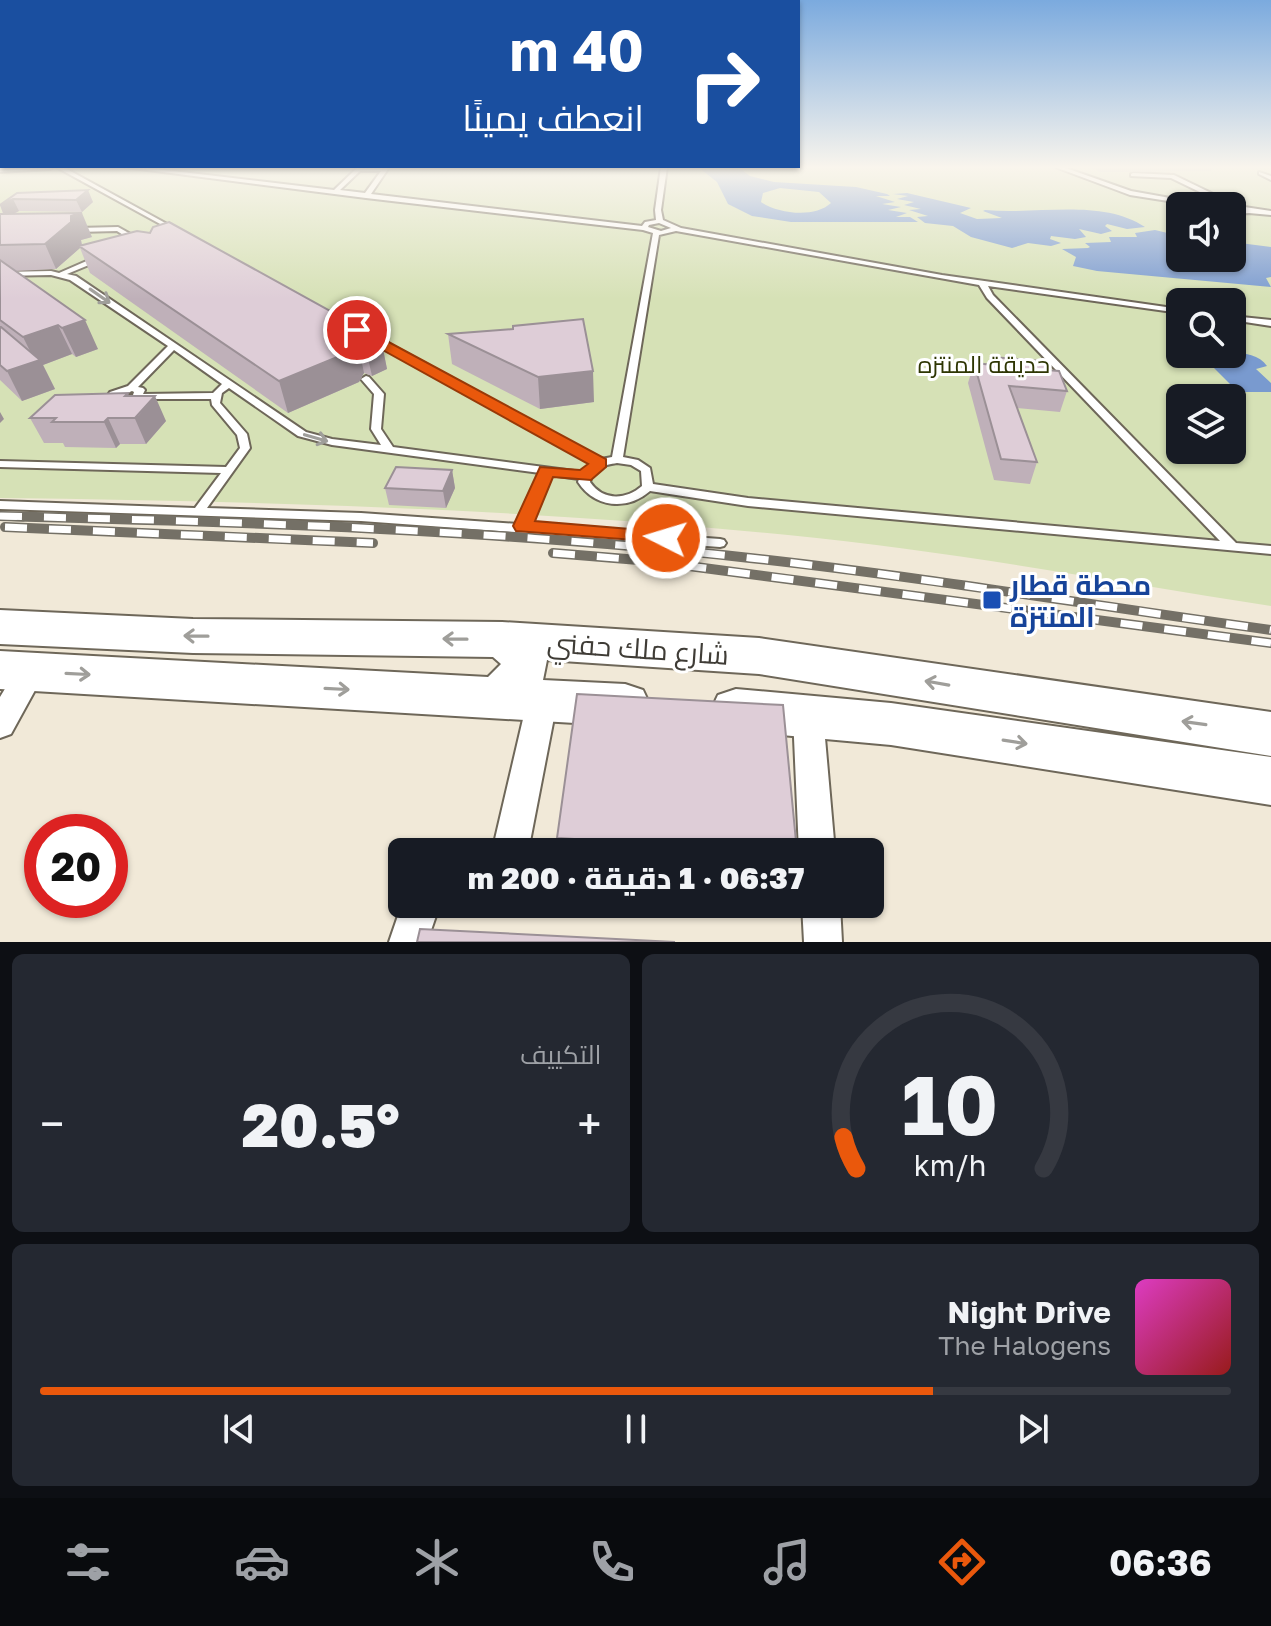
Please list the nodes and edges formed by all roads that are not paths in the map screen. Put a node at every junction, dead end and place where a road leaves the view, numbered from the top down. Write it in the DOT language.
graph roads {
  1 [pos="140,211"];
  2 [pos="496,211"];
  3 [pos="658,211"];
  4 [pos="1249,211"];
  5 [pos="1271,213"];
  6 [pos="79,219"];
  7 [pos="660,221"];
  8 [pos="644,228"];
  9 [pos="677,229"];
  10 [pos="656,233"];
  11 [pos="183,234"];
  12 [pos="141,246"];
  13 [pos="104,255"];
  14 [pos="0,274"];
  15 [pos="62,274"];
  16 [pos="982,283"];
  17 [pos="1166,309"];
  18 [pos="1246,320"];
  19 [pos="1271,323"];
  20 [pos="364,333"];
  21 [pos="172,347"];
  22 [pos="366,379"];
  23 [pos="227,385"];
  24 [pos="216,396"];
  25 [pos="389,449"];
  26 [pos="617,460"];
  27 [pos="600,463"];
  28 [pos="0,464"];
  29 [pos="230,470"];
  30 [pos="546,471"];
  31 [pos="584,476"];
  32 [pos="648,487"];
  33 [pos="0,505"];
  34 [pos="200,509"];
  35 [pos="523,526"];
  36 [pos="720,543"];
  37 [pos="1233,547"];
  38 [pos="1271,550"];
  39 [pos="0,627"];
  40 [pos="502,640"];
  41 [pos="666,648"];
  42 [pos="15,671"];
  43 [pos="492,699"];
  44 [pos="542,702"];
  45 [pos="674,707"];
  46 [pos="808,715"];
  47 [pos="0,725"];
  48 [pos="1271,734"];
  49 [pos="1271,781"];
  50 [pos="513,838"];
  51 [pos="816,838"];
  52 [pos="416,918"];
  53 [pos="822,918"];
  54 [pos="408,942"];
  55 [pos="823,942"];
  1 -- 11 [label="lane"];
  2 -- 8 [label="lane"];
  3 -- 7 [label="lane"];
  4 -- 5 [label="lane"];
  6 -- 12 [label="lane"];
  7 -- 8 [label="lane"];
  7 -- 9 [label="lane"];
  8 -- 10 [label="lane"];
  9 -- 10 [label="lane"];
  9 -- 16 [label="lane"];
  10 -- 26 [label="lane"];
  13 -- 15 [label="lane"];
  14 -- 15 [label="lane"];
  15 -- 21 [label="lane, one-way"];
  16 -- 17 [label="lane"];
  16 -- 37 [label="lane"];
  18 -- 19 [label="lane"];
  20 -- 27 [label="lane"];
  21 -- 23 [label="lane"];
  21 -- 24 [label="lane"];
  22 -- 25 [label="lane"];
  23 -- 24 [label="lane"];
  23 -- 25 [label="lane, one-way"];
  24 -- 29 [label="lane"];
  25 -- 30 [label="lane"];
  26 -- 27 [label="lane"];
  26 -- 32 [label="lane"];
  27 -- 31 [label="lane"];
  28 -- 29 [label="lane"];
  29 -- 34 [label="lane"];
  30 -- 31 [label="lane"];
  30 -- 35 [label="lane"];
  31 -- 32 [label="lane"];
  32 -- 37 [label="lane"];
  33 -- 34 [label="lane"];
  34 -- 35 [label="lane"];
  35 -- 36 [label="lane"];
  37 -- 38 [label="lane"];
  40 -- 39 [label="highway, شارع ملك حفني, one-way"];
  40 -- 41 [label="highway, شارع ملك حفني"];
  40 -- 43 [label="highway"];
  41 -- 45 [label="highway"];
  48 -- 41 [label="highway, شارع ملك حفني, one-way"];
  42 -- 43 [label="highway, one-way"];
  42 -- 47 [label="street"];
  43 -- 44 [label="highway"];
  44 -- 45 [label="highway"];
  44 -- 50 [label="street"];
  45 -- 46 [label="highway"];
  46 -- 49 [label="highway, one-way"];
  46 -- 51 [label="street"];
  52 -- 54 [label="street"];
  53 -- 55 [label="street"];
}
